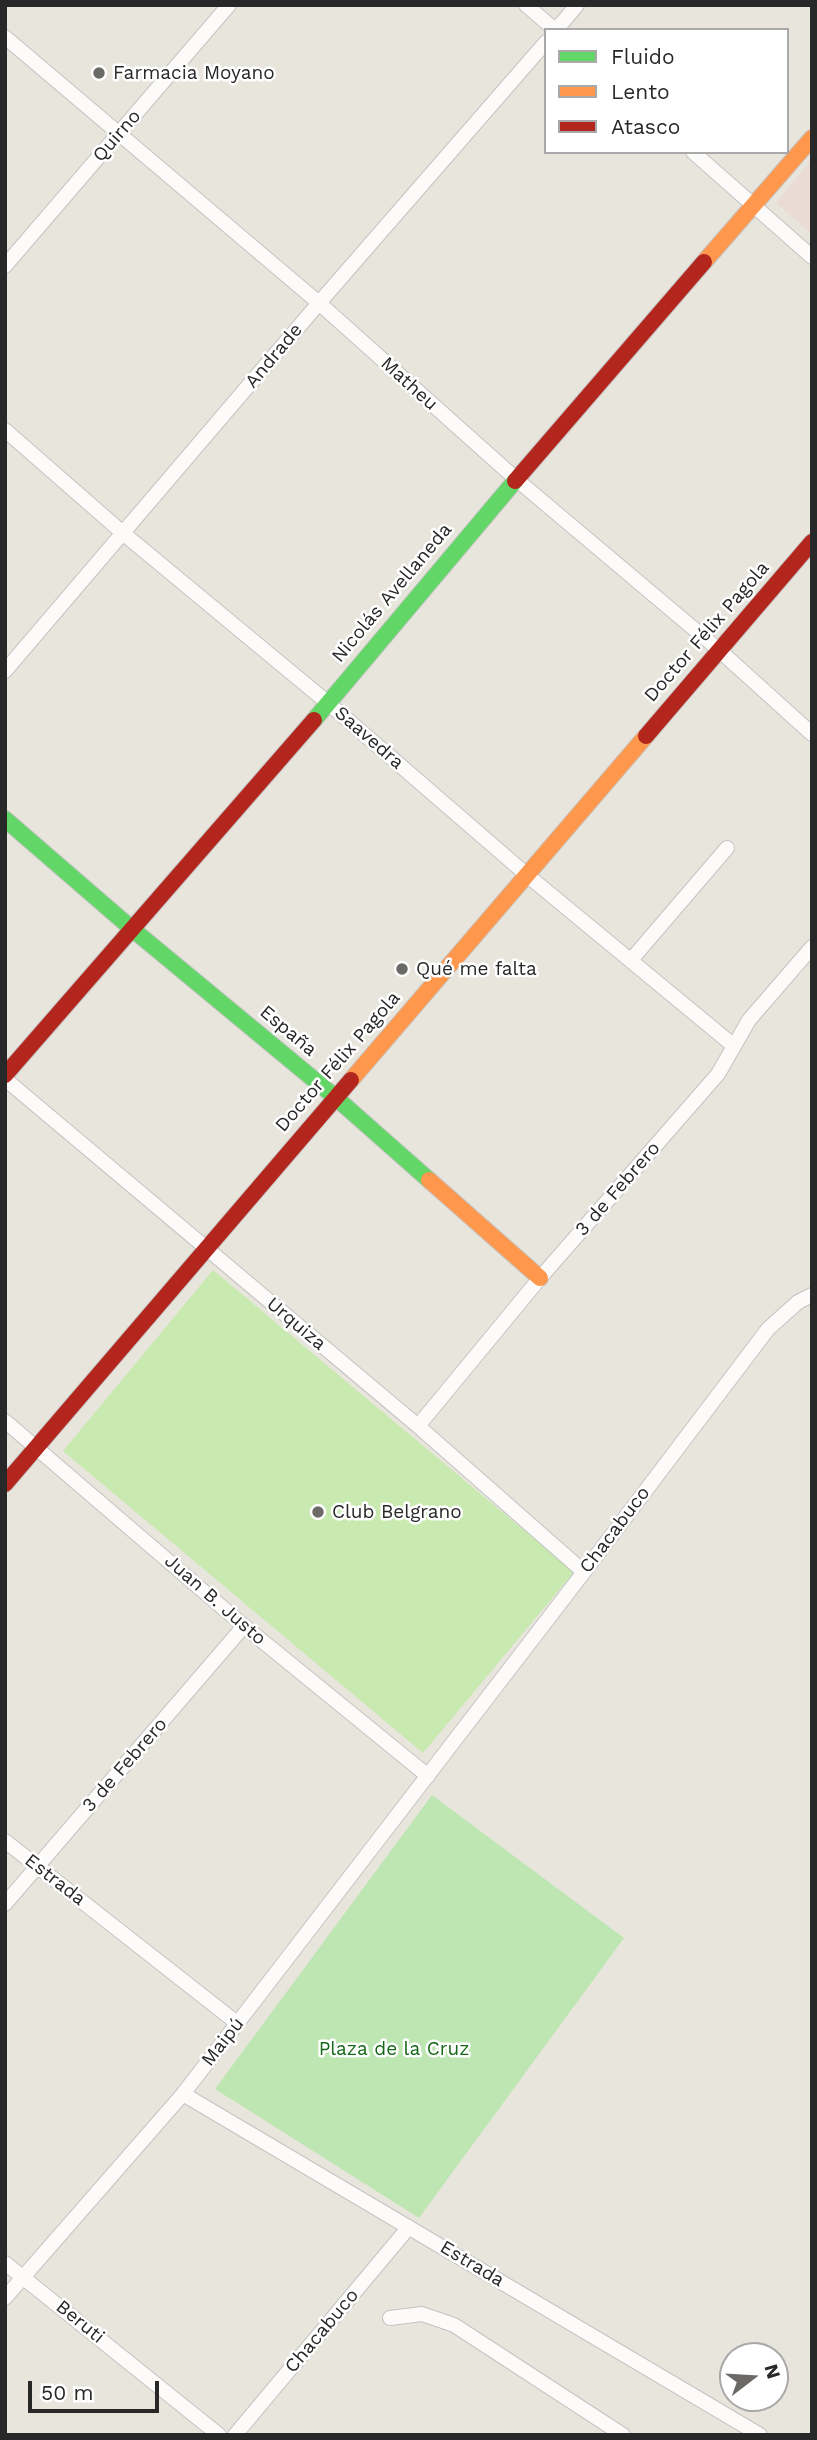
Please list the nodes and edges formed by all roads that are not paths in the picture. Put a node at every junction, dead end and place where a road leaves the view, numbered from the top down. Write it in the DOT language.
graph roads {
  1 [pos="229,5"];
  2 [pos="526,5"];
  3 [pos="578,5"];
  4 [pos="554,28"];
  5 [pos="558,28"];
  6 [pos="5,37"];
  7 [pos="544,44"];
  8 [pos="119,133"];
  9 [pos="812,138"];
  10 [pos="695,154"];
  11 [pos="753,205"];
  12 [pos="812,257"];
  13 [pos="5,266"];
  14 [pos="319,303"];
  15 [pos="5,430"];
  16 [pos="516,479"];
  17 [pos="124,534"];
  18 [pos="812,542"];
  19 [pos="719,650"];
  20 [pos="5,671"];
  21 [pos="328,703"];
  22 [pos="812,734"];
  23 [pos="5,820"];
  24 [pos="727,848"];
  25 [pos="527,875"];
  26 [pos="131,928"];
  27 [pos="812,947"];
  28 [pos="631,960"];
  29 [pos="734,1045"];
  30 [pos="5,1077"];
  31 [pos="335,1097"];
  32 [pos="207,1248"];
  33 [pos="540,1278"];
  34 [pos="812,1296"];
  35 [pos="5,1420"];
  36 [pos="418,1426"];
  37 [pos="37,1447"];
  38 [pos="5,1483"];
  39 [pos="584,1572"];
  40 [pos="244,1626"];
  41 [pos="428,1776"];
  42 [pos="5,1841"];
  43 [pos="38,1866"];
  44 [pos="5,1904"];
  45 [pos="237,2023"];
  46 [pos="183,2094"];
  47 [pos="409,2227"];
  48 [pos="5,2263"];
  49 [pos="24,2277"];
  50 [pos="5,2298"];
  51 [pos="390,2318"];
  52 [pos="219,2435"];
  53 [pos="235,2435"];
  54 [pos="623,2435"];
  55 [pos="760,2435"];
  1 -- 8 [label="street, Quirno"];
  2 -- 4 [label="street"];
  3 -- 5 [label="street"];
  6 -- 8 [label="street, Matheu"];
  7 -- 14 [label="street, Andrade"];
  8 -- 13 [label="street, Quirno"];
  8 -- 14 [label="street, Matheu"];
  9 -- 11 [label="street, Nicolás Avellaneda"];
  10 -- 11 [label="street"];
  11 -- 12 [label="street"];
  11 -- 16 [label="street, Nicolás Avellaneda"];
  14 -- 16 [label="street, Matheu"];
  14 -- 17 [label="street, Andrade"];
  15 -- 17 [label="street, Saavedra"];
  16 -- 19 [label="street, Matheu"];
  16 -- 21 [label="street, Nicolás Avellaneda"];
  17 -- 20 [label="street, Andrade"];
  17 -- 21 [label="street, Saavedra"];
  18 -- 19 [label="street, Doctor Félix Pagola"];
  19 -- 22 [label="street, Matheu"];
  19 -- 25 [label="street, Doctor Félix Pagola"];
  21 -- 25 [label="street, Saavedra"];
  21 -- 26 [label="street, Nicolás Avellaneda"];
  23 -- 26 [label="street, España"];
  24 -- 28 [label="street"];
  25 -- 28 [label="street, Saavedra"];
  25 -- 31 [label="street, Doctor Félix Pagola"];
  26 -- 30 [label="street, Nicolás Avellaneda"];
  26 -- 31 [label="street, España"];
  27 -- 29 [label="street, 3 de Febrero"];
  28 -- 29 [label="street, Saavedra"];
  29 -- 33 [label="street, 3 de Febrero"];
  30 -- 32 [label="street, Urquiza"];
  31 -- 32 [label="street, Doctor Félix Pagola"];
  31 -- 33 [label="street, España"];
  32 -- 36 [label="street, Urquiza"];
  32 -- 37 [label="street, Doctor Félix Pagola"];
  33 -- 36 [label="street, 3 de Febrero"];
  34 -- 39 [label="street, Chacabuco"];
  35 -- 37 [label="street, Juan B. Justo"];
  36 -- 39 [label="street, Urquiza"];
  37 -- 38 [label="street, Doctor Félix Pagola"];
  37 -- 40 [label="street, Juan B. Justo"];
  39 -- 41 [label="street, Chacabuco"];
  40 -- 41 [label="street, Juan B. Justo"];
  40 -- 43 [label="street, 3 de Febrero"];
  41 -- 45 [label="street, Maipú"];
  42 -- 43 [label="street, Estrada"];
  43 -- 44 [label="street, 3 de Febrero"];
  43 -- 45 [label="street, Estrada"];
  45 -- 46 [label="street, Maipú"];
  46 -- 47 [label="street, Estrada"];
  46 -- 49 [label="street, Maipú"];
  47 -- 53 [label="street, Chacabuco"];
  47 -- 55 [label="street, Estrada"];
  48 -- 49 [label="street, Beruti"];
  49 -- 50 [label="street, Maipú"];
  49 -- 52 [label="street, Beruti"];
  51 -- 54 [label="street"];
}
